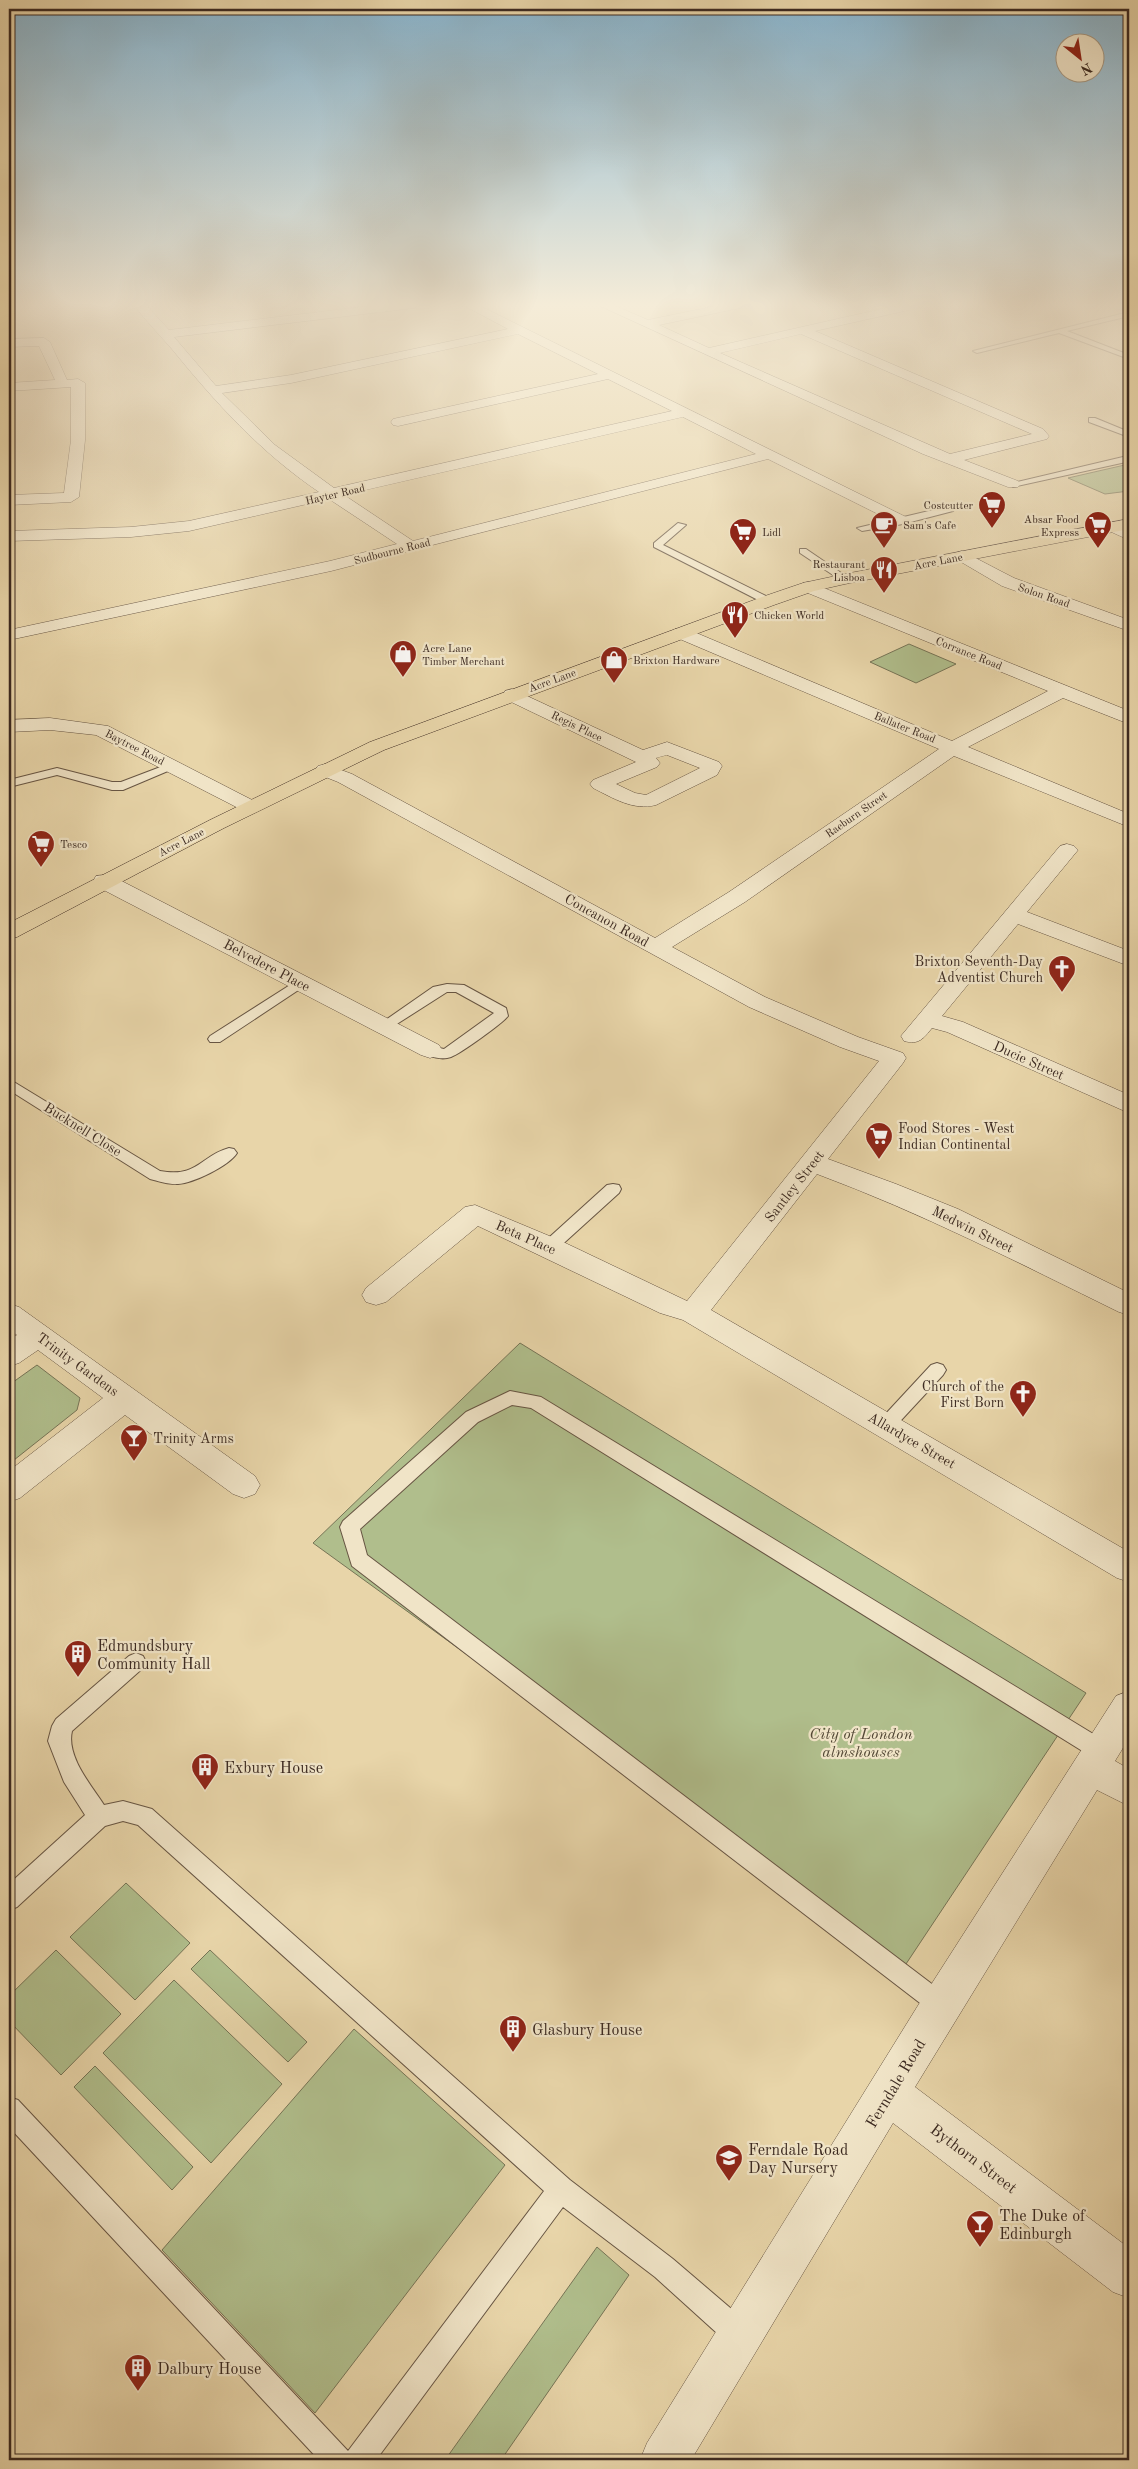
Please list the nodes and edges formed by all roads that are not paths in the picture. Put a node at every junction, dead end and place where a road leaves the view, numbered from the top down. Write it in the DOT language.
graph roads {
  1 [pos="78,419"];
  2 [pos="241,419"];
  3 [pos="411,419"];
  4 [pos="656,419"];
  5 [pos="702,419"];
  6 [pos="859,419"];
  7 [pos="1008,419"];
  8 [pos="1092,420"];
  9 [pos="398,422"];
  10 [pos="1129,435"];
  11 [pos="772,454"];
  12 [pos="949,459"];
  13 [pos="1123,460"];
  14 [pos="1012,484"];
  15 [pos="332,494"];
  16 [pos="9,500"];
  17 [pos="950,509"];
  18 [pos="902,520"];
  19 [pos="681,525"];
  20 [pos="1121,525"];
  21 [pos="862,528"];
  22 [pos="1129,535"];
  23 [pos="9,536"];
  24 [pos="410,546"];
  25 [pos="803,551"];
  26 [pos="962,556"];
  27 [pos="845,579"];
  28 [pos="809,587"];
  29 [pos="768,601"];
  30 [pos="1129,626"];
  31 [pos="681,633"];
  32 [pos="9,635"];
  33 [pos="1062,691"];
  34 [pos="512,694"];
  35 [pos="1129,718"];
  36 [pos="9,726"];
  37 [pos="954,747"];
  38 [pos="642,757"];
  39 [pos="171,766"];
  40 [pos="326,770"];
  41 [pos="9,784"];
  42 [pos="252,807"];
  43 [pos="1129,821"];
  44 [pos="1067,850"];
  45 [pos="104,881"];
  46 [pos="1015,915"];
  47 [pos="9,932"];
  48 [pos="656,947"];
  49 [pos="1129,959"];
  50 [pos="301,982"];
  51 [pos="384,1026"];
  52 [pos="215,1039"];
  53 [pos="430,1050"];
  54 [pos="894,1058"];
  55 [pos="9,1084"];
  56 [pos="1129,1105"];
  57 [pos="229,1153"];
  58 [pos="813,1162"];
  59 [pos="613,1189"];
  60 [pos="549,1247"];
  61 [pos="376,1295"];
  62 [pos="1129,1305"];
  63 [pos="693,1313"];
  64 [pos="9,1314"];
  65 [pos="38,1335"];
  66 [pos="9,1355"];
  67 [pos="937,1370"];
  68 [pos="125,1398"];
  69 [pos="886,1425"];
  70 [pos="244,1485"];
  71 [pos="9,1489"];
  72 [pos="1129,1568"];
  73 [pos="136,1662"];
  74 [pos="1129,1707"];
  75 [pos="1095,1758"];
  76 [pos="1129,1789"];
  77 [pos="99,1817"];
  78 [pos="9,1899"];
  79 [pos="941,2006"];
  80 [pos="890,2094"];
  81 [pos="9,2109"];
  82 [pos="561,2189"];
  83 [pos="1129,2276"];
  84 [pos="741,2336"];
  85 [pos="338,2460"];
  86 [pos="359,2460"];
  87 [pos="664,2460"];
  1 -- 16 [label="street"];
  2 -- 15 [label="street"];
  3 -- 9 [label="street"];
  4 -- 15 [label="street, Hayter Road"];
  5 -- 11 [label="street"];
  6 -- 12 [label="street"];
  7 -- 12 [label="street"];
  8 -- 10 [label="lane"];
  11 -- 18 [label="street"];
  11 -- 24 [label="street, Sudbourne Road"];
  12 -- 14 [label="street"];
  13 -- 14 [label="lane"];
  15 -- 23 [label="street, Hayter Road"];
  15 -- 24 [label="street"];
  17 -- 18 [label="lane"];
  18 -- 21 [label="lane"];
  19 -- 29 [label="lane"];
  20 -- 22 [label="street"];
  20 -- 26 [label="main road, Acre Lane"];
  24 -- 32 [label="street, Sudbourne Road"];
  25 -- 27 [label="lane"];
  26 -- 27 [label="main road, Acre Lane"];
  26 -- 30 [label="street, Solon Road"];
  27 -- 28 [label="main road, Acre Lane"];
  28 -- 29 [label="main road, Acre Lane"];
  28 -- 33 [label="street, Corrance Road"];
  29 -- 31 [label="main road, Acre Lane"];
  31 -- 34 [label="main road, Acre Lane"];
  31 -- 37 [label="street, Ballater Road"];
  33 -- 35 [label="street, Corrance Road"];
  33 -- 37 [label="street, Raeburn Street"];
  34 -- 38 [label="street, Regis Place"];
  34 -- 40 [label="main road, Acre Lane"];
  36 -- 39 [label="street, Baytree Road"];
  37 -- 43 [label="street, Ballater Road"];
  37 -- 48 [label="street, Raeburn Street"];
  38 -- 38 [label="street"];
  39 -- 41 [label="lane"];
  39 -- 42 [label="street, Baytree Road"];
  40 -- 42 [label="main road, Acre Lane"];
  40 -- 48 [label="street, Concanon Road"];
  42 -- 45 [label="main road, Acre Lane"];
  44 -- 46 [label="street"];
  45 -- 47 [label="main road, Acre Lane"];
  45 -- 50 [label="street, Belvedere Place"];
  46 -- 49 [label="street"];
  46 -- 56 [label="street, Ducie Street"];
  48 -- 54 [label="street, Concanon Road"];
  50 -- 51 [label="street, Belvedere Place"];
  50 -- 52 [label="lane"];
  51 -- 53 [label="street, Belvedere Place"];
  51 -- 53 [label="lane"];
  54 -- 58 [label="street, Santley Street"];
  55 -- 57 [label="lane, Bucknell Close"];
  58 -- 62 [label="street, Medwin Street"];
  58 -- 63 [label="street, Santley Street"];
  59 -- 60 [label="lane"];
  60 -- 61 [label="street, Beta Place"];
  60 -- 63 [label="street, Beta Place"];
  63 -- 69 [label="street, Allardyce Street"];
  64 -- 65 [label="street, Trinity Gardens"];
  65 -- 66 [label="street"];
  65 -- 68 [label="street, Trinity Gardens"];
  67 -- 69 [label="lane"];
  68 -- 70 [label="street"];
  68 -- 71 [label="street, Trinity Gardens"];
  69 -- 72 [label="street, Allardyce Street"];
  73 -- 77 [label="lane"];
  74 -- 75 [label="street, Ferndale Road"];
  75 -- 76 [label="street"];
  75 -- 79 [label="street, Ferndale Road"];
  75 -- 79 [label="lane"];
  77 -- 78 [label="lane"];
  77 -- 82 [label="lane"];
  79 -- 80 [label="street, Ferndale Road"];
  80 -- 83 [label="street, Bythorn Street"];
  80 -- 84 [label="street, Ferndale Road"];
  81 -- 85 [label="lane"];
  82 -- 84 [label="lane"];
  82 -- 86 [label="lane"];
  84 -- 87 [label="street, Ferndale Road"];
}
